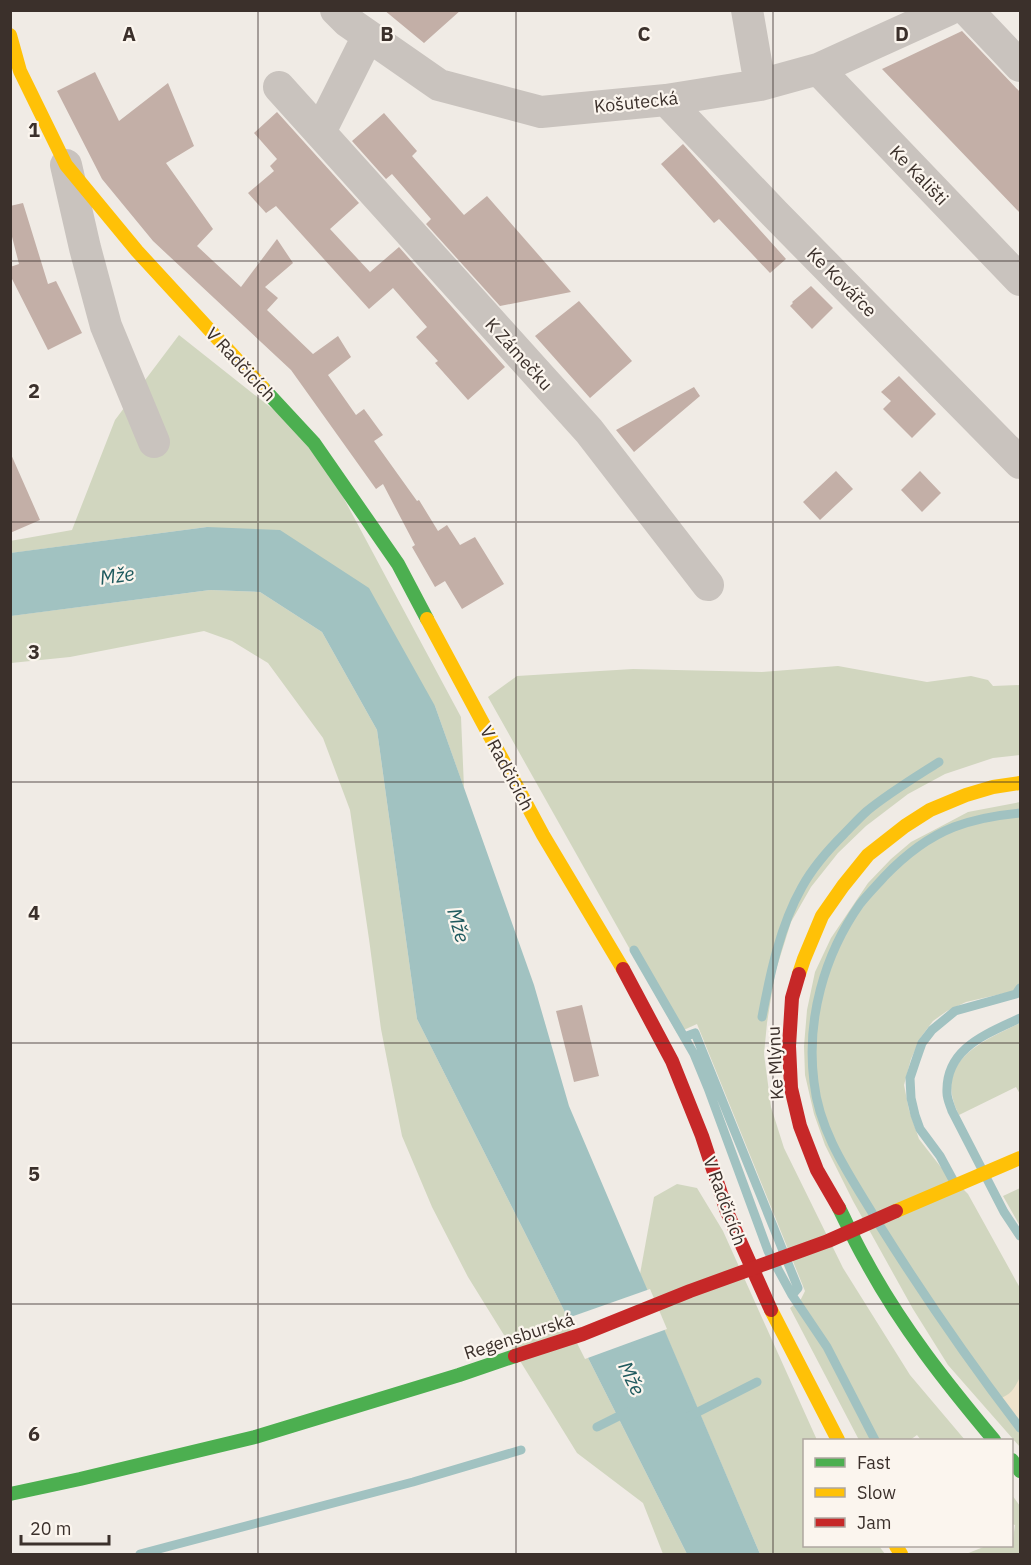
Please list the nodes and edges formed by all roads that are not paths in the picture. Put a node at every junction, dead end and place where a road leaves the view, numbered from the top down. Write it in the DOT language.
graph roads {
  1 [pos="747,10"];
  2 [pos="948,10"];
  3 [pos="967,10"];
  4 [pos="350,20"];
  5 [pos="10,35"];
  6 [pos="1020,66"];
  7 [pos="818,69"];
  8 [pos="760,85"];
  9 [pos="279,87"];
  10 [pos="666,100"];
  11 [pos="320,132"];
  12 [pos="66,165"];
  13 [pos="1020,280"];
  14 [pos="154,442"];
  15 [pos="1020,463"];
  16 [pos="708,585"];
  17 [pos="1020,783"];
  18 [pos="1020,1158"];
  19 [pos="837,1439"];
  20 [pos="993,1439"];
  21 [pos="10,1494"];
  1 -- 8 [label="street"];
  2 -- 7 [label="street, Košutecká"];
  3 -- 6 [label="street"];
  4 -- 10 [label="street, Košutecká"];
  4 -- 11 [label="street"];
  5 -- 12 [label="street, V Radčicích"];
  7 -- 8 [label="street, Košutecká"];
  7 -- 13 [label="street, Ke Kališti"];
  8 -- 10 [label="street, Košutecká"];
  9 -- 11 [label="street, K Zámečku"];
  10 -- 15 [label="street, Ke Kovářce"];
  11 -- 16 [label="street, K Zámečku"];
  12 -- 14 [label="street, V Radčicích"];
  12 -- 19 [label="street, V Radčicích"];
  17 -- 20 [label="street, Ke Mlýnu"];
  18 -- 21 [label="street, Regensburská, bridge"];
}
